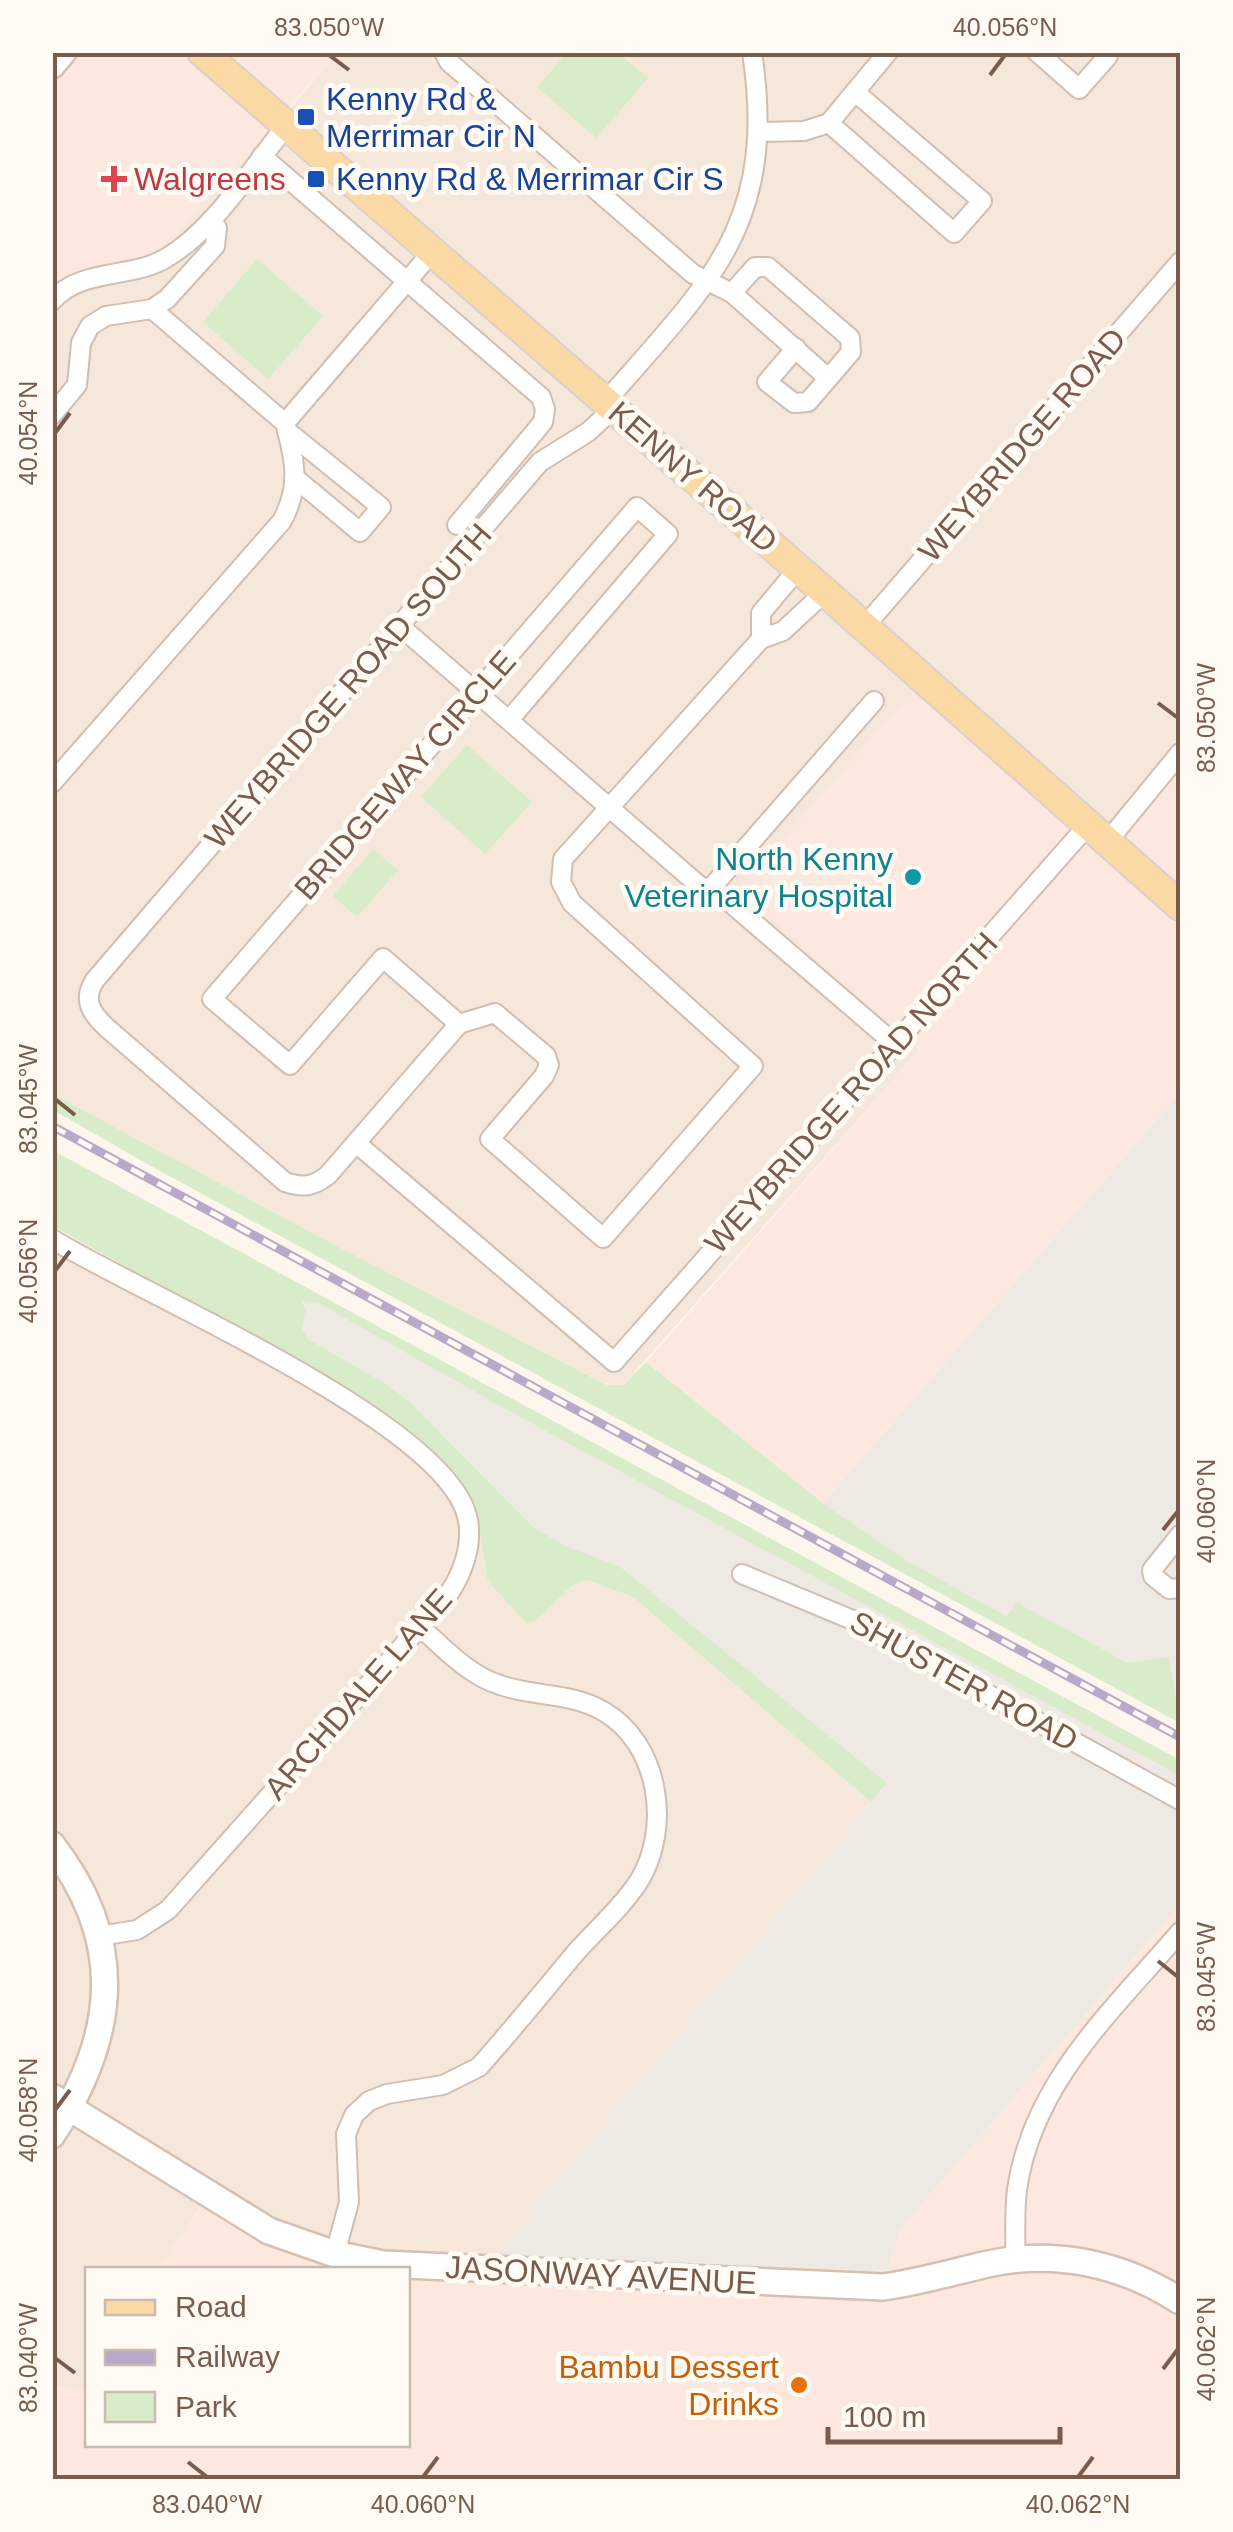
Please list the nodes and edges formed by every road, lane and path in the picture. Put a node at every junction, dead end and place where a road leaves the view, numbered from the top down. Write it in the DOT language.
graph roads {
  1 [pos="63,52"];
  2 [pos="202,52"];
  3 [pos="444,52"];
  4 [pos="752,52"];
  5 [pos="888,52"];
  6 [pos="1038,52"];
  7 [pos="1103,52"];
  8 [pos="52,66"];
  9 [pos="855,92"];
  10 [pos="829,123"];
  11 [pos="286,126"];
  12 [pos="758,132"];
  13 [pos="262,156"];
  14 [pos="211,220"];
  15 [pos="433,252"];
  16 [pos="1180,262"];
  17 [pos="408,280"];
  18 [pos="709,280"];
  19 [pos="732,293"];
  20 [pos="52,301"];
  21 [pos="152,310"];
  22 [pos="796,348"];
  23 [pos="828,378"];
  24 [pos="610,404"];
  25 [pos="52,415"];
  26 [pos="286,428"];
  27 [pos="295,478"];
  28 [pos="457,526"];
  29 [pos="798,569"];
  30 [pos="824,592"];
  31 [pos="401,627"];
  32 [pos="864,627"];
  33 [pos="760,639"];
  34 [pos="477,692"];
  35 [pos="874,700"];
  36 [pos="508,720"];
  37 [pos="1180,753"];
  38 [pos="52,783"];
  39 [pos="609,806"];
  40 [pos="1098,833"];
  41 [pos="712,888"];
  42 [pos="1180,906"];
  43 [pos="459,1024"];
  44 [pos="896,1045"];
  45 [pos="356,1144"];
  46 [pos="52,1239"];
  47 [pos="1180,1535"];
  48 [pos="742,1574"];
  49 [pos="1180,1588"];
  50 [pos="420,1626"];
  51 [pos="1180,1800"];
  52 [pos="52,1845"];
  53 [pos="1180,1932"];
  54 [pos="100,1936"];
  55 [pos="62,2102"];
  56 [pos="52,2135"];
  57 [pos="335,2254"];
  58 [pos="1016,2260"];
  59 [pos="1180,2301"];
  1 -- 8 [label="street"];
  2 -- 11 [label="main road, KENNY ROAD"];
  3 -- 18 [label="street"];
  4 -- 12 [label="street, WEYBRIDGE ROAD SOUTH"];
  5 -- 9 [label="street"];
  6 -- 7 [label="street"];
  9 -- 10 [label="street"];
  9 -- 10 [label="street"];
  10 -- 12 [label="street"];
  11 -- 13 [label="street"];
  11 -- 15 [label="main road, KENNY ROAD"];
  12 -- 18 [label="street, WEYBRIDGE ROAD SOUTH"];
  13 -- 14 [label="street"];
  13 -- 17 [label="street"];
  14 -- 20 [label="street"];
  14 -- 21 [label="street"];
  15 -- 17 [label="street"];
  15 -- 24 [label="main road, KENNY ROAD"];
  16 -- 32 [label="street, WEYBRIDGE ROAD"];
  17 -- 26 [label="street"];
  17 -- 28 [label="street"];
  18 -- 19 [label="street"];
  18 -- 24 [label="street, WEYBRIDGE ROAD SOUTH"];
  19 -- 22 [label="street"];
  19 -- 23 [label="street"];
  21 -- 25 [label="street"];
  21 -- 26 [label="street"];
  22 -- 23 [label="street"];
  22 -- 23 [label="street"];
  24 -- 29 [label="main road, KENNY ROAD"];
  24 -- 31 [label="street, WEYBRIDGE ROAD SOUTH"];
  26 -- 27 [label="street"];
  26 -- 27 [label="street"];
  27 -- 38 [label="street"];
  29 -- 30 [label="main road, KENNY ROAD"];
  29 -- 33 [label="street"];
  30 -- 32 [label="main road, KENNY ROAD"];
  30 -- 33 [label="street"];
  31 -- 34 [label="street"];
  31 -- 45 [label="street, WEYBRIDGE ROAD SOUTH"];
  32 -- 40 [label="main road, KENNY ROAD"];
  33 -- 39 [label="street"];
  34 -- 36 [label="street"];
  34 -- 36 [label="street, BRIDGEWAY CIRCLE"];
  34 -- 43 [label="street, BRIDGEWAY CIRCLE"];
  35 -- 41 [label="street"];
  36 -- 39 [label="street"];
  37 -- 40 [label="street, WEYBRIDGE ROAD NORTH"];
  39 -- 41 [label="street"];
  39 -- 43 [label="street"];
  40 -- 42 [label="main road, KENNY ROAD"];
  40 -- 44 [label="street, WEYBRIDGE ROAD NORTH"];
  41 -- 44 [label="street"];
  43 -- 45 [label="street"];
  44 -- 45 [label="street, WEYBRIDGE ROAD NORTH"];
  46 -- 50 [label="street, ARCHDALE LANE"];
  47 -- 49 [label="street"];
  48 -- 51 [label="street, SHUSTER ROAD"];
  50 -- 54 [label="street, ARCHDALE LANE"];
  50 -- 57 [label="street"];
  52 -- 54 [label="street"];
  53 -- 58 [label="street"];
  54 -- 55 [label="street"];
  55 -- 56 [label="street"];
  55 -- 57 [label="street, JASONWAY AVENUE"];
  57 -- 58 [label="street, JASONWAY AVENUE"];
  58 -- 59 [label="street, JASONWAY AVENUE"];
}
